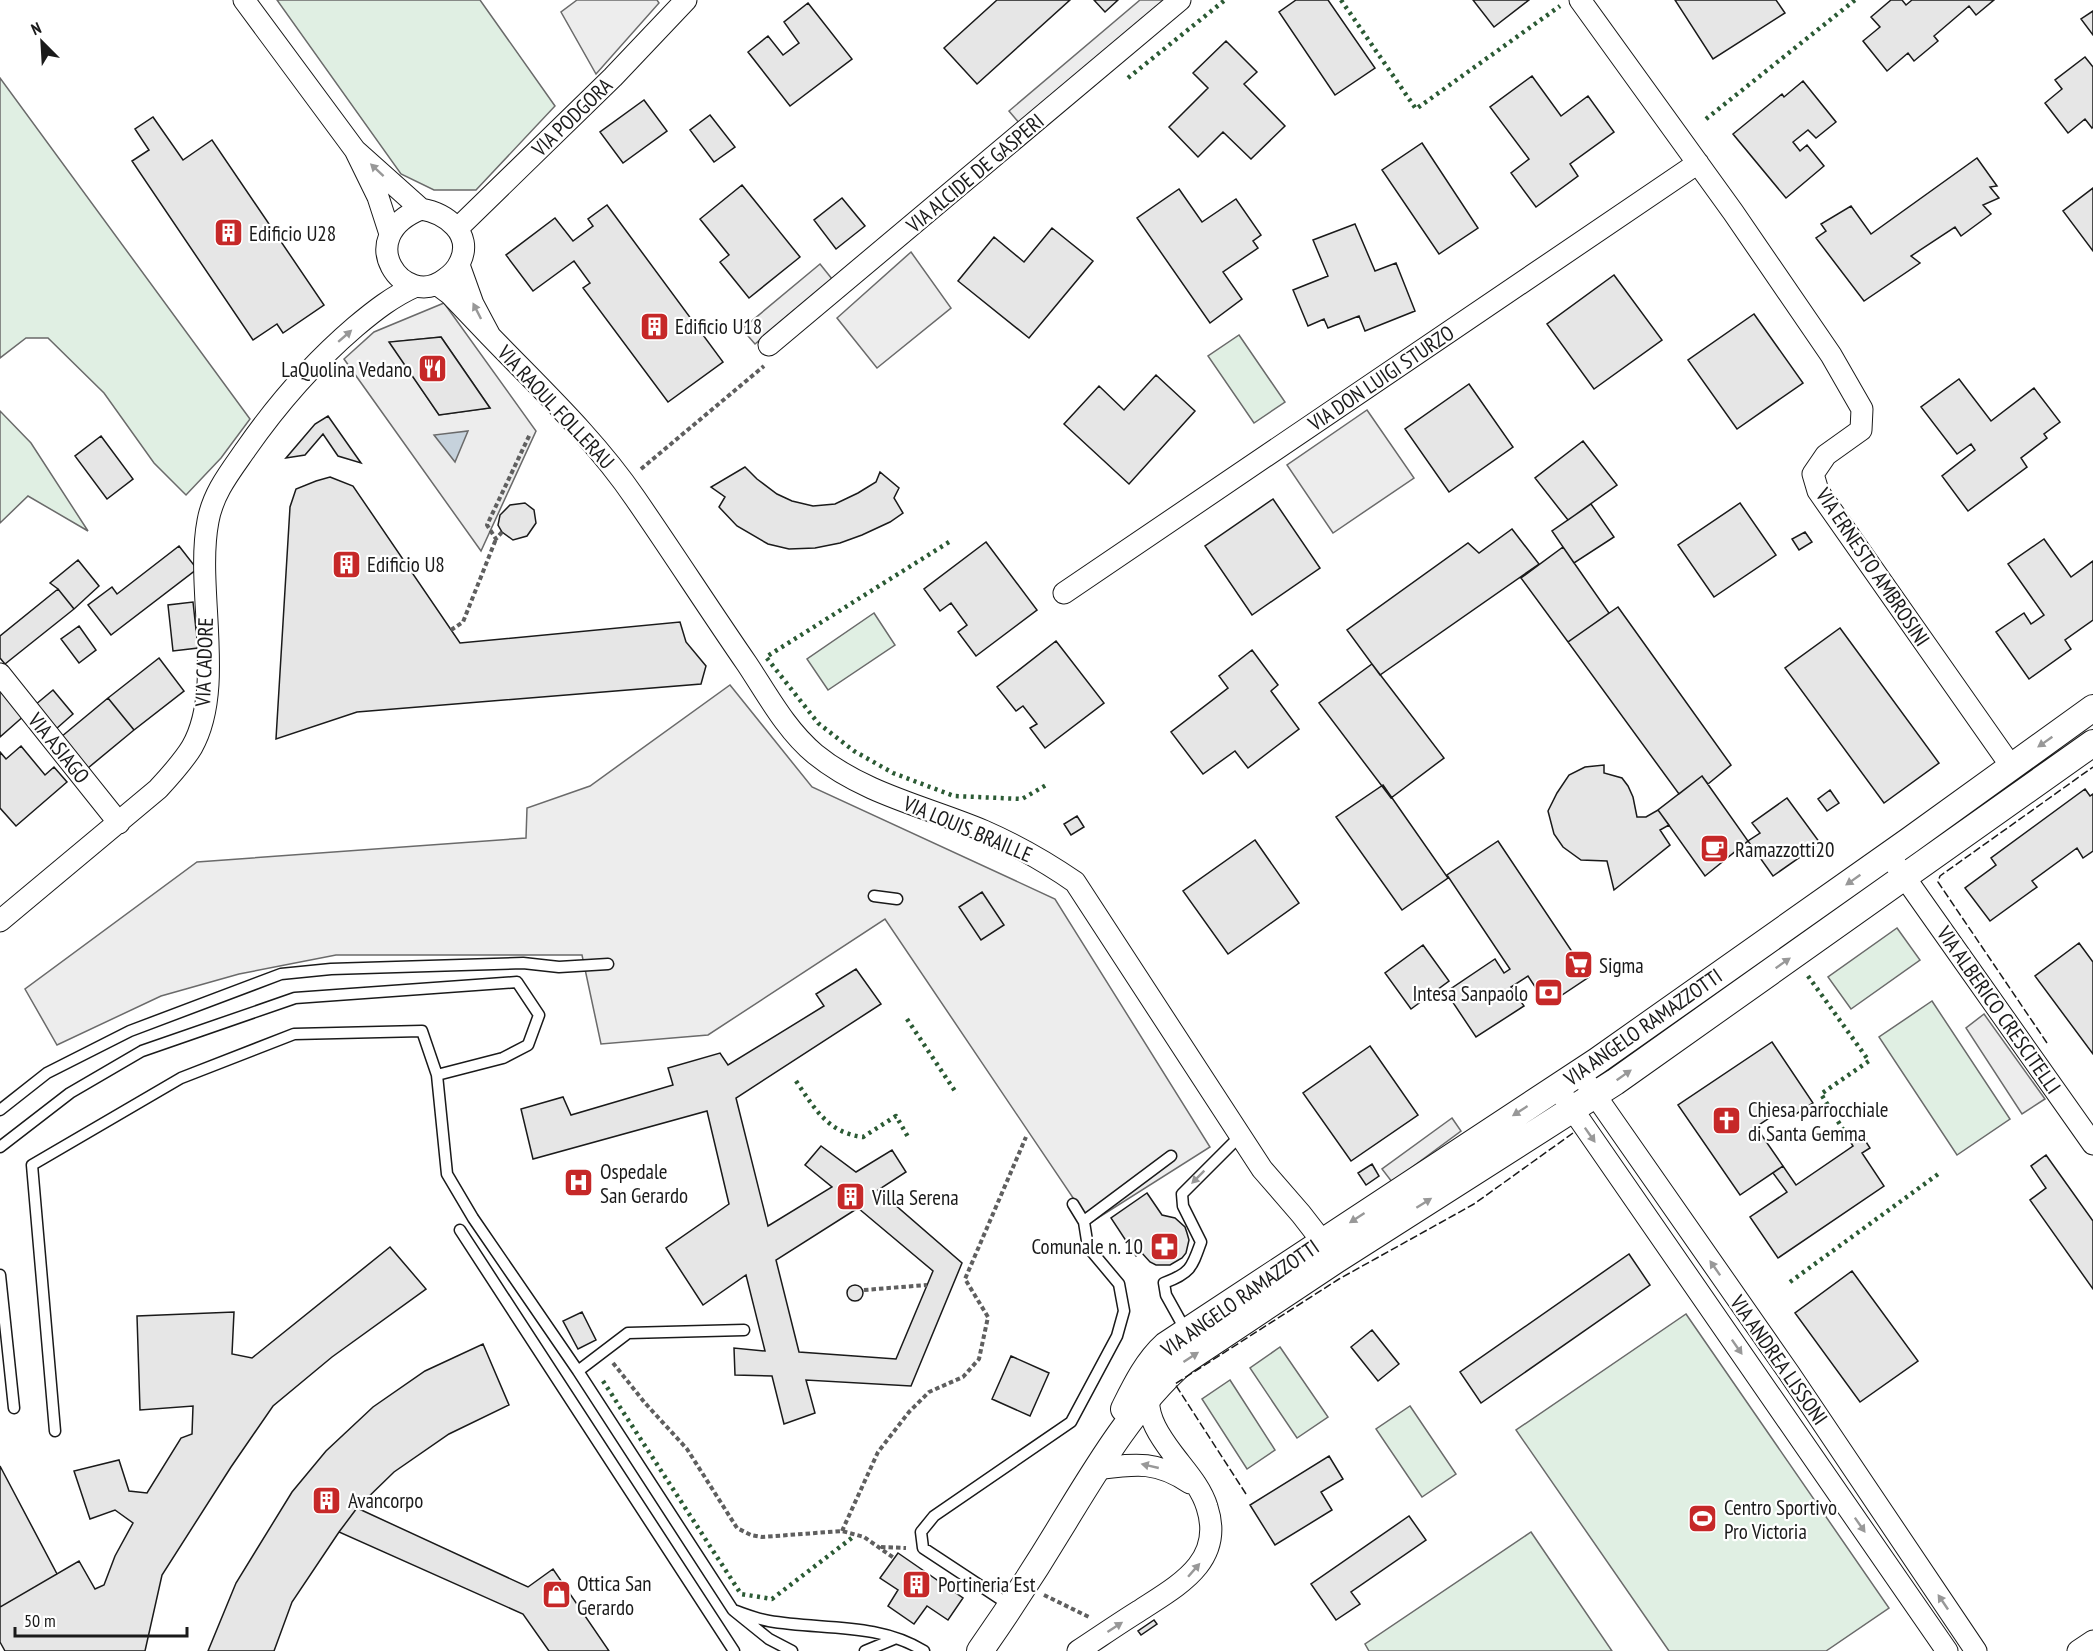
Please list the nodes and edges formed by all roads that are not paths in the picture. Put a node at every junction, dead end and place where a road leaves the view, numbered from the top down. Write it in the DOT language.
graph roads {
  1 [pos="244,0"];
  2 [pos="1180,0"];
  3 [pos="1580,0"];
  4 [pos="683,1"];
  5 [pos="355,150"];
  6 [pos="1698,164"];
  7 [pos="421,209"];
  8 [pos="458,228"];
  9 [pos="390,234"];
  10 [pos="459,265"];
  11 [pos="438,285"];
  12 [pos="416,286"];
  13 [pos="490,336"];
  14 [pos="769,345"];
  15 [pos="663,540"];
  16 [pos="1064,593"];
  17 [pos="0,674"];
  18 [pos="2093,708"];
  19 [pos="2093,743"];
  20 [pos="2011,766"];
  21 [pos="118,823"];
  22 [pos="1888,855"];
  23 [pos="1905,877"];
  24 [pos="874,896"];
  25 [pos="897,899"];
  26 [pos="0,921"];
  27 [pos="608,964"];
  28 [pos="1579,1072"];
  29 [pos="437,1075"];
  30 [pos="1556,1087"];
  31 [pos="1595,1095"];
  32 [pos="1572,1109"];
  33 [pos="0,1110"];
  34 [pos="1240,1136"];
  35 [pos="2093,1144"];
  36 [pos="0,1147"];
  37 [pos="1171,1156"];
  38 [pos="1073,1204"];
  39 [pos="1084,1221"];
  40 [pos="460,1230"];
  41 [pos="1329,1250"];
  42 [pos="0,1275"];
  43 [pos="744,1330"];
  44 [pos="1186,1331"];
  45 [pos="578,1371"];
  46 [pos="1149,1396"];
  47 [pos="14,1408"];
  48 [pos="56,1431"];
  49 [pos="1096,1469"];
  50 [pos="1198,1489"];
  51 [pos="1018,1596"];
  52 [pos="733,1610"];
  53 [pos="894,1639"];
  54 [pos="2093,1641"];
  55 [pos="734,1651"];
  56 [pos="792,1651"];
  57 [pos="865,1651"];
  58 [pos="924,1651"];
  59 [pos="980,1651"];
  60 [pos="1078,1651"];
  61 [pos="1947,1651"];
  62 [pos="1976,1651"];
  63 [pos="2078,1651"];
  1 -- 5 [label="street"];
  2 -- 14 [label="street, VIA ALCIDE DE GASPERI"];
  3 -- 6 [label="street"];
  4 -- 8 [label="street, VIA PODGORA"];
  7 -- 5 [label="street, one-way"];
  5 -- 9 [label="street"];
  6 -- 16 [label="street, VIA DON LUIGI STURZO"];
  6 -- 20 [label="street, VIA ERNESTO AMBROSINI"];
  7 -- 8 [label="street"];
  7 -- 9 [label="street"];
  8 -- 10 [label="street"];
  9 -- 12 [label="street"];
  10 -- 11 [label="street"];
  13 -- 10 [label="street, VIA RAOUL FOLLERAU, one-way"];
  11 -- 12 [label="street"];
  11 -- 13 [label="street, VIA RAOUL FOLLERAU"];
  21 -- 12 [label="street, VIA CADORE, one-way"];
  13 -- 15 [label="street, VIA RAOUL FOLLERAU"];
  15 -- 34 [label="street, VIA LOUIS BRAILLE"];
  17 -- 21 [label="street, VIA ASIAGO"];
  18 -- 20 [label="street, VIA ANGELO RAMAZZOTTI, one-way"];
  19 -- 23 [label="street, VIA ANGELO RAMAZZOTTI"];
  20 -- 22 [label="street, VIA ANGELO RAMAZZOTTI"];
  21 -- 26 [label="street, VIA CADORE"];
  22 -- 23 [label="street, VIA ALBERICO CRESCITELLI"];
  22 -- 28 [label="street, VIA ANGELO RAMAZZOTTI, one-way"];
  31 -- 23 [label="street, VIA ANGELO RAMAZZOTTI, one-way"];
  23 -- 35 [label="street, VIA ALBERICO CRESCITELLI"];
  24 -- 25 [label="lane"];
  27 -- 33 [label="lane"];
  28 -- 30 [label="street, VIA ANGELO RAMAZZOTTI"];
  28 -- 31 [label="street, VIA ANDREA LISSONI"];
  29 -- 36 [label="lane"];
  29 -- 45 [label="lane"];
  29 -- 48 [label="lane"];
  30 -- 32 [label="street, VIA ANDREA LISSONI"];
  30 -- 41 [label="street, VIA ANGELO RAMAZZOTTI, one-way"];
  31 -- 32 [label="street, VIA ANGELO RAMAZZOTTI"];
  62 -- 31 [label="street, VIA ANDREA LISSONI, one-way"];
  41 -- 32 [label="street, VIA ANGELO RAMAZZOTTI, one-way"];
  32 -- 61 [label="street, VIA ANDREA LISSONI, one-way"];
  34 -- 41 [label="street, VIA LOUIS BRAILLE"];
  34 -- 44 [label="lane, one-way"];
  37 -- 39 [label="lane"];
  38 -- 39 [label="lane"];
  39 -- 51 [label="lane"];
  40 -- 55 [label="lane"];
  41 -- 44 [label="street, VIA ANGELO RAMAZZOTTI"];
  46 -- 41 [label="street, VIA ANGELO RAMAZZOTTI, one-way"];
  42 -- 47 [label="lane"];
  43 -- 45 [label="lane"];
  44 -- 49 [label="street, VIA ANGELO RAMAZZOTTI"];
  45 -- 52 [label="lane"];
  46 -- 49 [label="street, VIA ANGELO RAMAZZOTTI"];
  46 -- 50 [label="street"];
  50 -- 49 [label="street, one-way"];
  49 -- 51 [label="street"];
  60 -- 50 [label="street, one-way"];
  51 -- 59 [label="street"];
  52 -- 53 [label="lane"];
  52 -- 56 [label="lane"];
  53 -- 57 [label="lane"];
  53 -- 58 [label="lane"];
  54 -- 63 [label="street"];
}
